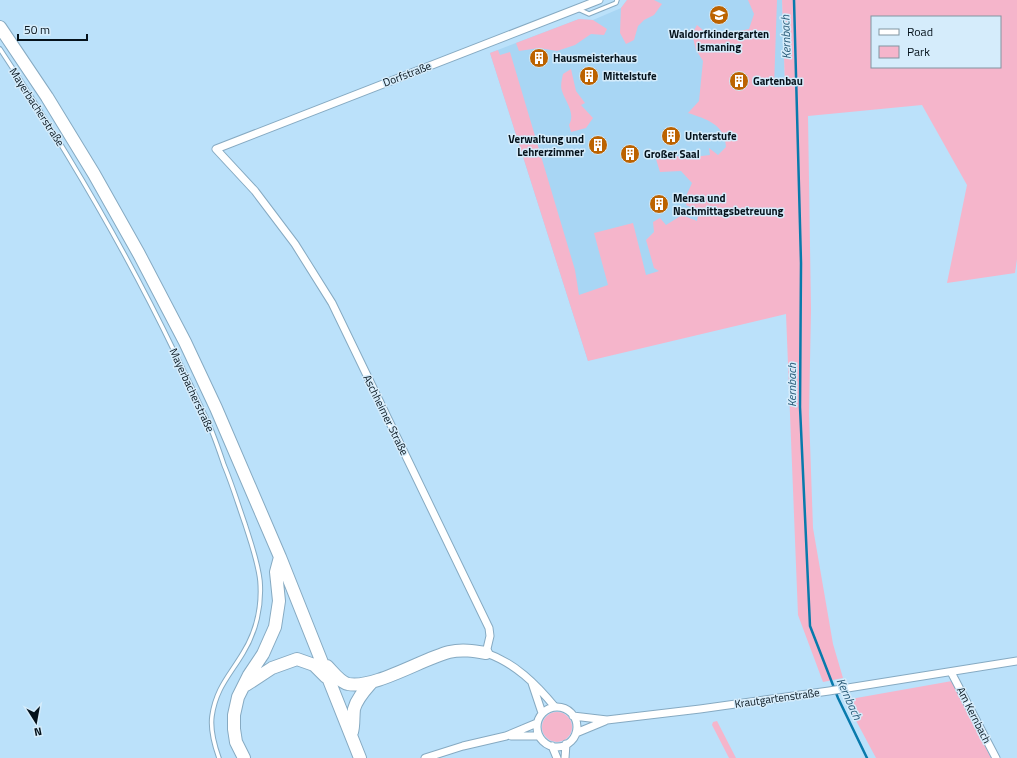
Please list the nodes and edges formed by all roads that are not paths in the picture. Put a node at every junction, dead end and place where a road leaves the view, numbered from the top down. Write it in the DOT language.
graph roads {
  1 [pos="599,0"];
  2 [pos="617,0"];
  3 [pos="577,8"];
  4 [pos="0,27"];
  5 [pos="0,49"];
  6 [pos="216,149"];
  7 [pos="280,557"];
  8 [pos="486,653"];
  9 [pos="322,661"];
  10 [pos="1017,661"];
  11 [pos="951,672"];
  12 [pos="330,681"];
  13 [pos="372,682"];
  14 [pos="532,683"];
  15 [pos="243,687"];
  16 [pos="555,707"];
  17 [pos="542,713"];
  18 [pos="573,716"];
  19 [pos="607,720"];
  20 [pos="537,723"];
  21 [pos="576,733"];
  22 [pos="351,734"];
  23 [pos="506,736"];
  24 [pos="539,736"];
  25 [pos="566,744"];
  26 [pos="552,746"];
  27 [pos="219,758"];
  28 [pos="244,758"];
  29 [pos="360,758"];
  30 [pos="426,758"];
  31 [pos="557,758"];
  32 [pos="565,758"];
  33 [pos="996,758"];
  1 -- 3 [label="street, Dorfstraße"];
  2 -- 3 [label="lane"];
  3 -- 6 [label="street, Dorfstraße"];
  4 -- 7 [label="main road"];
  5 -- 27 [label="lane, Mayerbacherstraße"];
  6 -- 8 [label="street, Aschheimer Straße"];
  7 -- 9 [label="main road"];
  7 -- 15 [label="main road"];
  8 -- 13 [label="main road"];
  8 -- 14 [label="street"];
  9 -- 12 [label="main road"];
  9 -- 13 [label="main road"];
  10 -- 11 [label="street, Krautgartenstraße"];
  11 -- 19 [label="street, Krautgartenstraße"];
  11 -- 33 [label="street, Am Kernbach"];
  12 -- 15 [label="main road"];
  12 -- 22 [label="main road"];
  13 -- 22 [label="main road"];
  14 -- 16 [label="street"];
  14 -- 17 [label="street"];
  15 -- 28 [label="main road"];
  16 -- 17 [label="street"];
  16 -- 18 [label="street"];
  17 -- 20 [label="street"];
  18 -- 19 [label="street, Krautgartenstraße"];
  18 -- 21 [label="street"];
  19 -- 21 [label="street, Krautgartenstraße"];
  20 -- 23 [label="street"];
  20 -- 24 [label="street"];
  21 -- 25 [label="street"];
  22 -- 29 [label="main road"];
  23 -- 24 [label="street"];
  23 -- 30 [label="street"];
  24 -- 26 [label="street"];
  25 -- 26 [label="street"];
  25 -- 32 [label="street"];
  26 -- 31 [label="street"];
}
